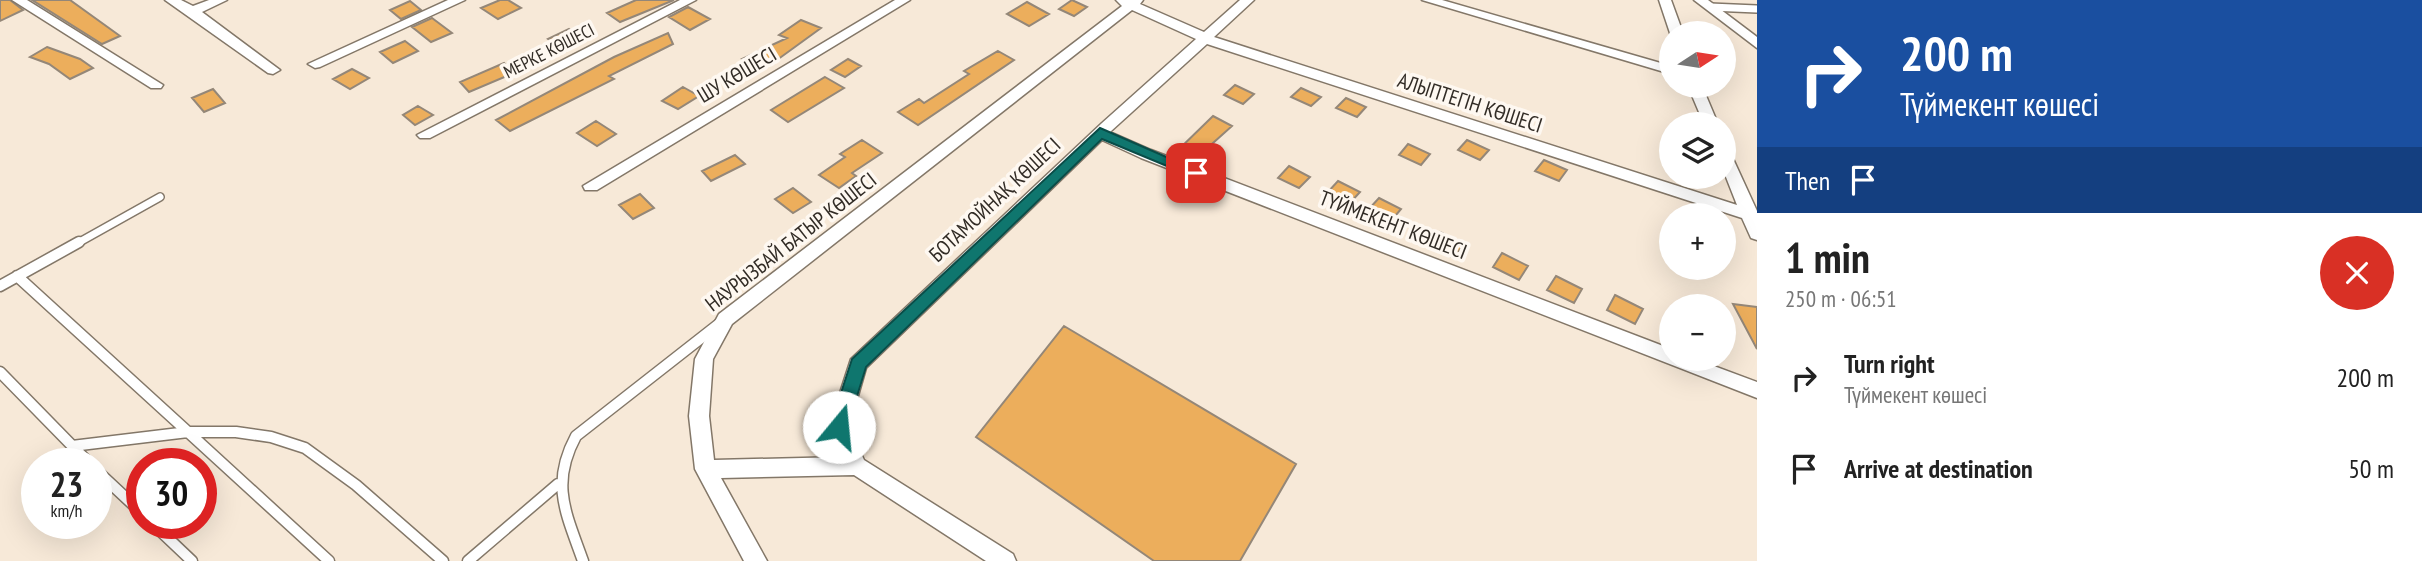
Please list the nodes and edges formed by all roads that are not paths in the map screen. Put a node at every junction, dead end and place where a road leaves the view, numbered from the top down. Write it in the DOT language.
graph roads {
  1 [pos="18,0"];
  2 [pos="171,0"];
  3 [pos="221,0"];
  4 [pos="459,0"];
  5 [pos="690,0"];
  6 [pos="904,0"];
  7 [pos="1248,0"];
  8 [pos="1428,0"];
  9 [pos="1665,0"];
  10 [pos="1129,2"];
  11 [pos="1705,4"];
  12 [pos="1757,9"];
  13 [pos="192,11"];
  14 [pos="1672,21"];
  15 [pos="1206,39"];
  16 [pos="1757,44"];
  17 [pos="314,64"];
  18 [pos="1659,66"];
  19 [pos="273,70"];
  20 [pos="156,85"];
  21 [pos="1100,133"];
  22 [pos="425,135"];
  23 [pos="1736,179"];
  24 [pos="591,186"];
  25 [pos="160,197"];
  26 [pos="1753,215"];
  27 [pos="1757,234"];
  28 [pos="17,276"];
  29 [pos="0,286"];
  30 [pos="725,319"];
  31 [pos="1659,353"];
  32 [pos="1707,371"];
  33 [pos="0,372"];
  34 [pos="1757,390"];
  35 [pos="188,432"];
  36 [pos="72,446"];
  37 [pos="858,466"];
  38 [pos="705,469"];
  39 [pos="558,484"];
  40 [pos="112,485"];
  41 [pos="126,498"];
  42 [pos="169,539"];
  43 [pos="192,561"];
  44 [pos="329,561"];
  45 [pos="443,561"];
  46 [pos="468,561"];
  47 [pos="583,561"];
  48 [pos="756,561"];
  49 [pos="1005,561"];
  1 -- 20 [label="street"];
  2 -- 13 [label="street"];
  3 -- 13 [label="street"];
  4 -- 17 [label="street"];
  5 -- 22 [label="street, МЕРКЕ КӨШЕСІ"];
  6 -- 24 [label="street, ШУ КӨШЕСІ"];
  7 -- 15 [label="street, БОТАМОЙНАҚ КӨШЕСІ"];
  8 -- 18 [label="street"];
  9 -- 14 [label="street"];
  10 -- 15 [label="street, АЛЫПТЕГІН КӨШЕСІ"];
  10 -- 30 [label="street, НАУРЫЗБАЙ БАТЫР КӨШЕСІ"];
  11 -- 12 [label="lane"];
  11 -- 16 [label="street"];
  13 -- 19 [label="street"];
  15 -- 21 [label="street, БОТАМОЙНАҚ КӨШЕСІ"];
  15 -- 26 [label="street, АЛЫПТЕГІН КӨШЕСІ"];
  21 -- 31 [label="street, ТҮЙМЕКЕНТ КӨШЕСІ"];
  21 -- 37 [label="street, БОТАМОЙНАҚ КӨШЕСІ"];
  23 -- 26 [label="street"];
  25 -- 28 [label="lane"];
  26 -- 27 [label="street"];
  28 -- 29 [label="lane"];
  28 -- 35 [label="lane"];
  30 -- 38 [label="street"];
  30 -- 39 [label="lane, НАУРЫЗБАЙ БАТЫР КӨШЕСІ"];
  32 -- 34 [label="street, ТҮЙМЕКЕНТ КӨШЕСІ"];
  33 -- 36 [label="lane"];
  35 -- 36 [label="lane"];
  35 -- 44 [label="lane"];
  35 -- 45 [label="lane"];
  37 -- 38 [label="street"];
  37 -- 49 [label="street"];
  38 -- 48 [label="street"];
  39 -- 46 [label="lane"];
  39 -- 47 [label="lane"];
  40 -- 41 [label="lane"];
  42 -- 43 [label="lane"];
}
